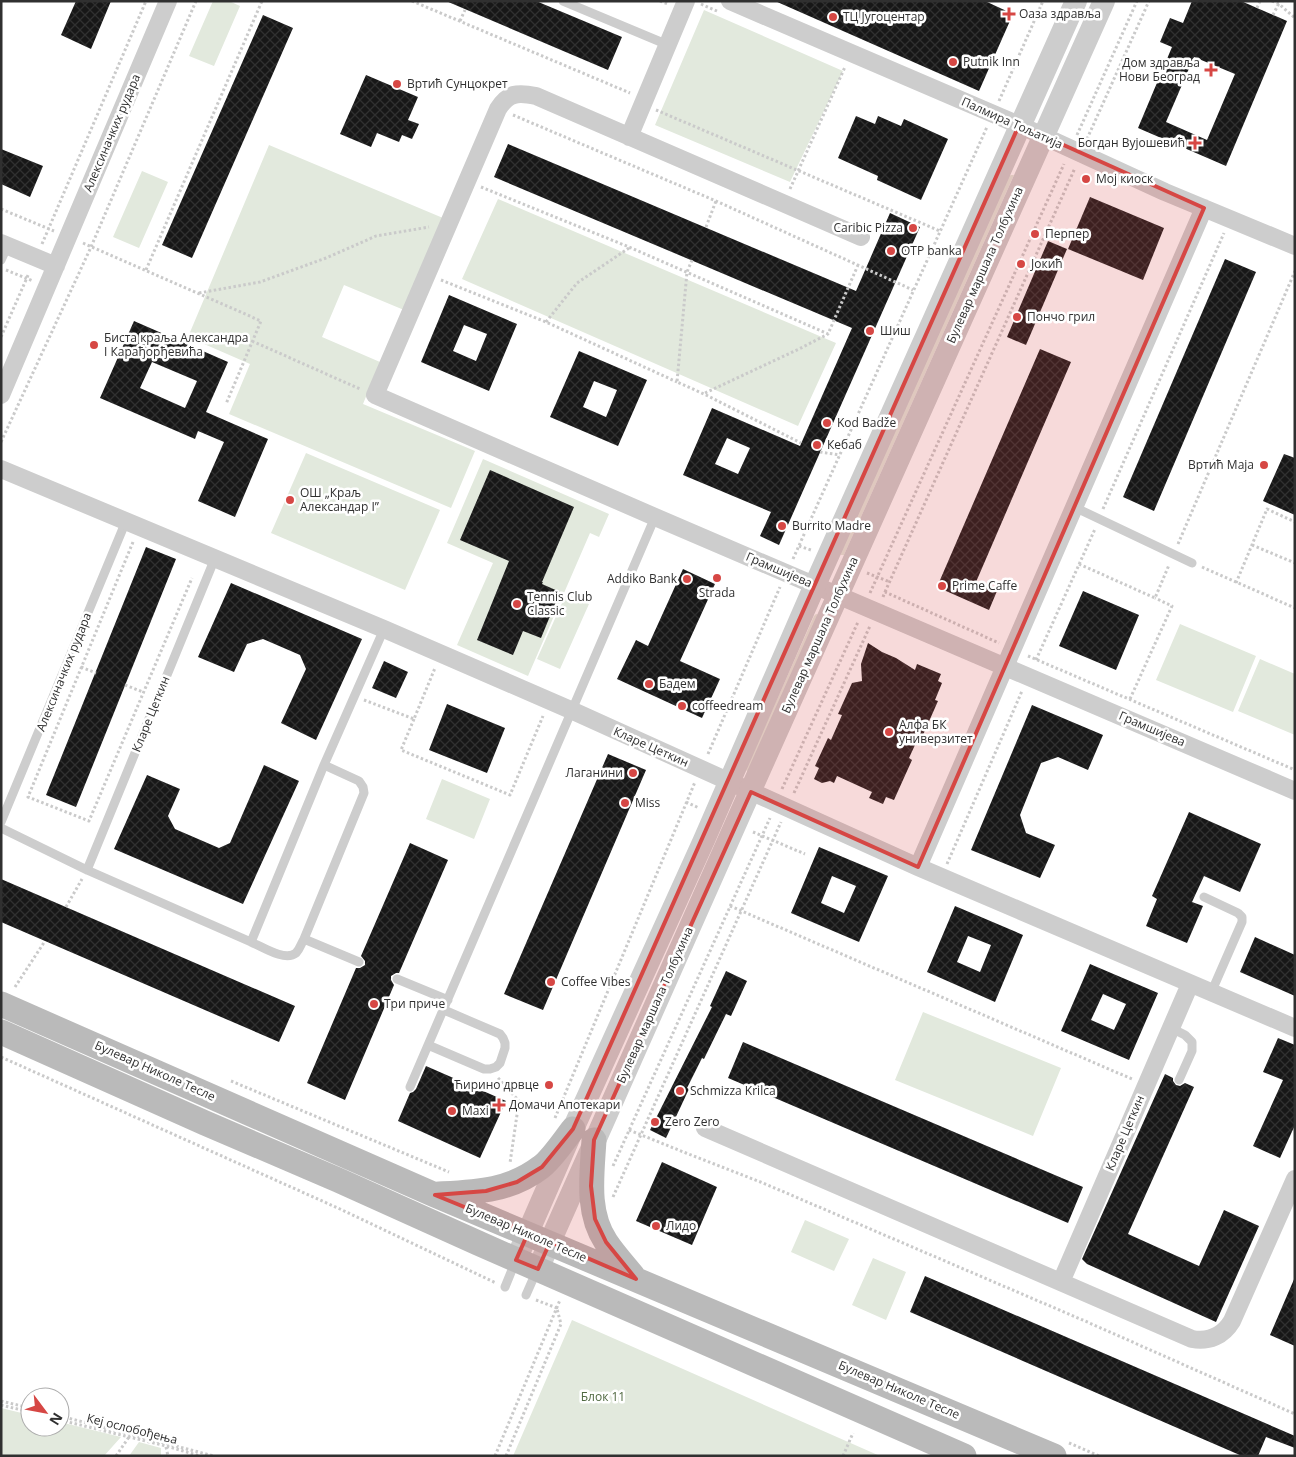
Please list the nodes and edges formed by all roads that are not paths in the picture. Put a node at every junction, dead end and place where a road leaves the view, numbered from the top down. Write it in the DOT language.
graph roads {
  1 [pos="168,1"];
  2 [pos="563,1"];
  3 [pos="686,1"];
  4 [pos="730,1"];
  5 [pos="750,1"];
  6 [pos="1076,1"];
  7 [pos="1104,1"];
  8 [pos="762,15"];
  9 [pos="668,45"];
  10 [pos="1019,126"];
  11 [pos="1044,136"];
  12 [pos="629,137"];
  13 [pos="1204,208"];
  14 [pos="861,237"];
  15 [pos="1295,246"];
  16 [pos="3,249"];
  17 [pos="56,266"];
  18 [pos="1,395"];
  19 [pos="1,469"];
  20 [pos="1074,507"];
  21 [pos="655,517"];
  22 [pos="131,527"];
  23 [pos="215,558"];
  24 [pos="1192,563"];
  25 [pos="815,585"];
  26 [pos="838,594"];
  27 [pos="384,628"];
  28 [pos="1006,667"];
  29 [pos="573,711"];
  30 [pos="324,765"];
  31 [pos="730,782"];
  32 [pos="1295,791"];
  33 [pos="751,792"];
  34 [pos="1,822"];
  35 [pos="1,828"];
  36 [pos="918,867"];
  37 [pos="87,870"];
  38 [pos="1204,897"];
  39 [pos="304,939"];
  40 [pos="251,942"];
  41 [pos="359,962"];
  42 [pos="397,979"];
  43 [pos="1190,984"];
  44 [pos="8,991"];
  45 [pos="1211,993"];
  46 [pos="448,1000"];
  47 [pos="444,1010"];
  48 [pos="1171,1028"];
  49 [pos="1295,1028"];
  50 [pos="1,1032"];
  51 [pos="428,1045"];
  52 [pos="1179,1080"];
  53 [pos="410,1087"];
  54 [pos="705,1128"];
  55 [pos="574,1129"];
  56 [pos="1295,1179"];
  57 [pos="435,1194"];
  58 [pos="539,1238"];
  59 [pos="527,1265"];
  60 [pos="636,1279"];
  61 [pos="1061,1282"];
  62 [pos="505,1287"];
  63 [pos="526,1295"];
  64 [pos="964,1456"];
  65 [pos="1054,1456"];
  1 -- 17 [label="street, Алексиначких рудара"];
  2 -- 9 [label="lane"];
  3 -- 9 [label="street"];
  4 -- 8 [label="street, Палмира Тољатија"];
  5 -- 8 [label="lane"];
  6 -- 10 [label="street, Булевар маршала Толбухина"];
  7 -- 11 [label="street, Булевар маршала Толбухина"];
  8 -- 10 [label="street, Палмира Тољатија"];
  9 -- 12 [label="street"];
  10 -- 11 [label="street, Палмира Тољатија"];
  10 -- 25 [label="street, Булевар маршала Толбухина"];
  11 -- 13 [label="street, Палмира Тољатија"];
  11 -- 26 [label="street, Булевар маршала Толбухина"];
  12 -- 14 [label="street"];
  12 -- 21 [label="street, Грамшијева"];
  13 -- 15 [label="street, Палмира Тољатија"];
  13 -- 20 [label="street"];
  16 -- 17 [label="street"];
  17 -- 18 [label="street, Алексиначких рудара"];
  19 -- 22 [label="street, Кларе Цеткин"];
  20 -- 24 [label="lane"];
  20 -- 28 [label="street"];
  21 -- 25 [label="street, Грамшијева"];
  21 -- 29 [label="lane"];
  22 -- 23 [label="street, Кларе Цеткин"];
  22 -- 34 [label="lane, Алексиначких рудара"];
  23 -- 27 [label="street, Кларе Цеткин"];
  23 -- 37 [label="lane, Кларе Цеткин"];
  25 -- 26 [label="street, Грамшијева"];
  25 -- 31 [label="street, Булевар маршала Толбухина"];
  26 -- 28 [label="street, Грамшијева"];
  26 -- 33 [label="street, Булевар маршала Толбухина"];
  27 -- 29 [label="street, Кларе Цеткин"];
  27 -- 30 [label="lane"];
  28 -- 32 [label="street, Грамшијева"];
  28 -- 36 [label="street"];
  29 -- 31 [label="street, Кларе Цеткин"];
  29 -- 46 [label="lane"];
  30 -- 39 [label="lane"];
  30 -- 40 [label="lane"];
  31 -- 33 [label="street, Кларе Цеткин"];
  31 -- 55 [label="street, Булевар маршала Толбухина"];
  33 -- 36 [label="street, Кларе Цеткин"];
  33 -- 55 [label="street, Булевар маршала Толбухина"];
  35 -- 37 [label="lane"];
  36 -- 43 [label="street, Кларе Цеткин"];
  37 -- 40 [label="lane"];
  38 -- 45 [label="lane"];
  39 -- 40 [label="lane"];
  39 -- 41 [label="lane"];
  42 -- 46 [label="lane"];
  43 -- 45 [label="street, Кларе Цеткин"];
  43 -- 48 [label="street, Кларе Цеткин"];
  44 -- 57 [label="main road, Булевар Николе Тесле"];
  45 -- 49 [label="street, Кларе Цеткин"];
  46 -- 47 [label="lane"];
  47 -- 51 [label="lane"];
  47 -- 51 [label="lane"];
  48 -- 52 [label="lane"];
  48 -- 61 [label="street, Кларе Цеткин"];
  50 -- 59 [label="main road"];
  51 -- 53 [label="lane"];
  54 -- 61 [label="street"];
  55 -- 57 [label="main road"];
  55 -- 58 [label="street, Булевар маршала Толбухина"];
  55 -- 60 [label="main road"];
  56 -- 61 [label="street"];
  57 -- 58 [label="main road, Булевар Николе Тесле"];
  58 -- 59 [label="street, Булевар маршала Толбухина"];
  58 -- 60 [label="main road, Булевар Николе Тесле"];
  59 -- 62 [label="lane"];
  59 -- 63 [label="lane"];
  59 -- 64 [label="main road"];
  60 -- 65 [label="main road, Булевар Николе Тесле"];
}
